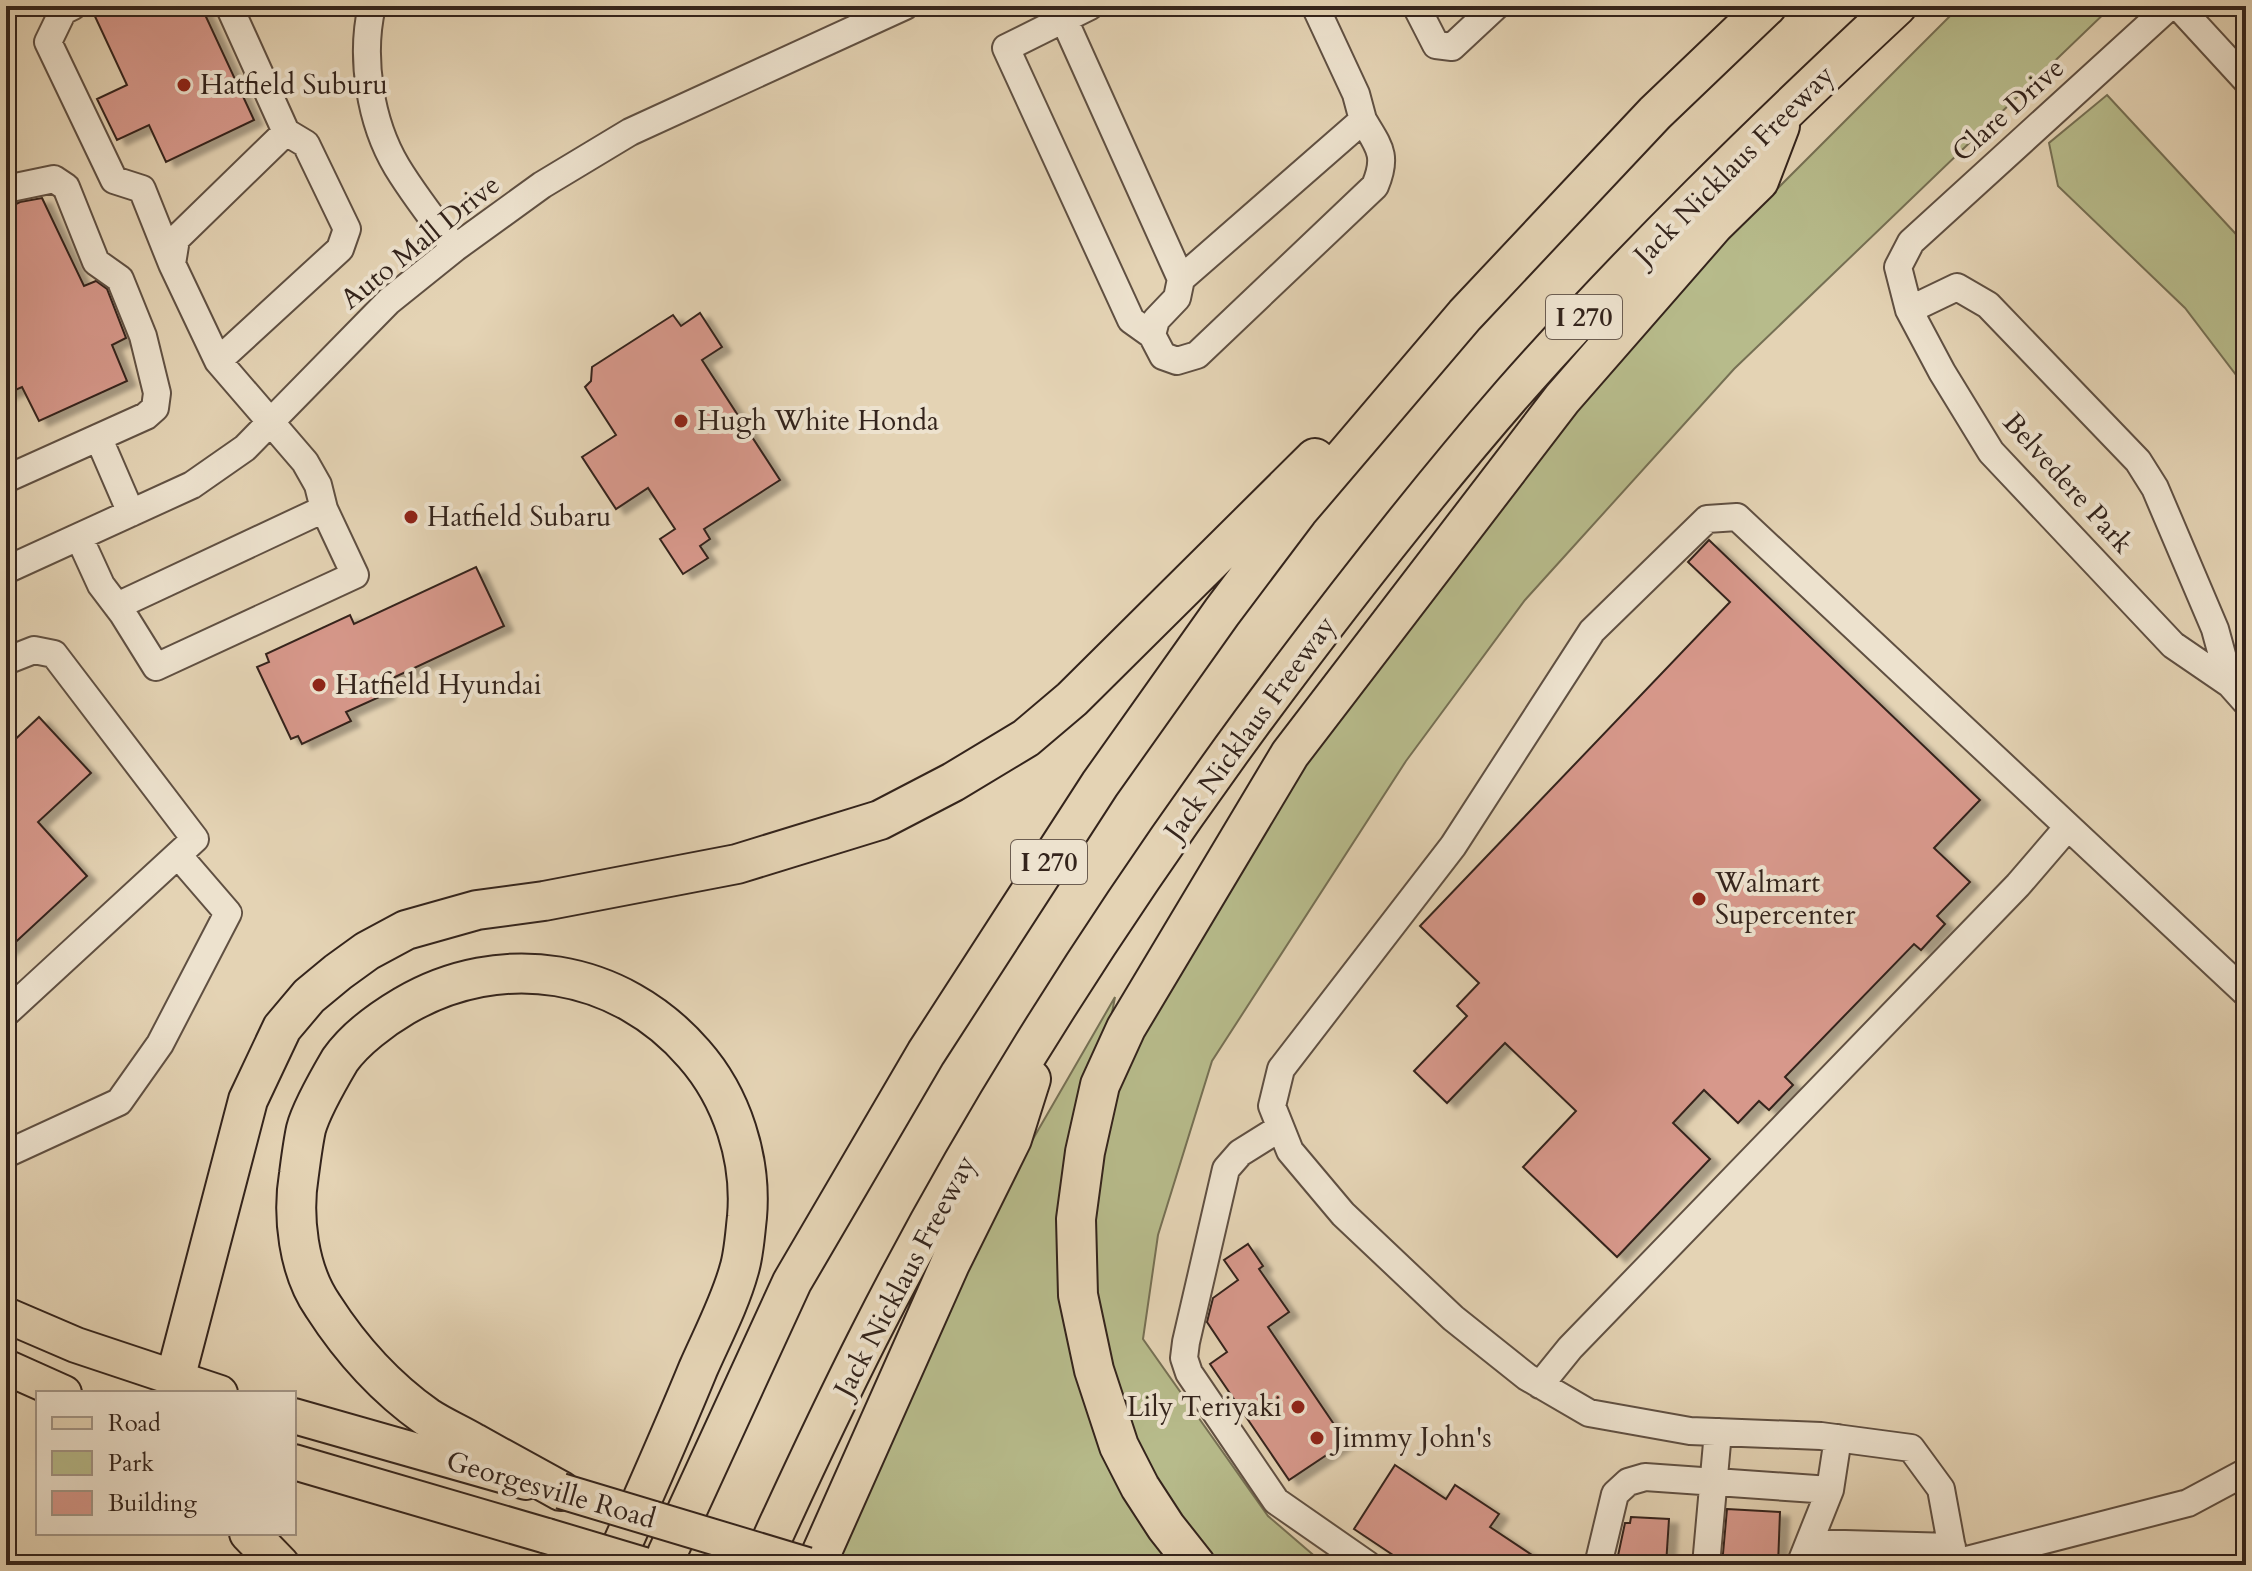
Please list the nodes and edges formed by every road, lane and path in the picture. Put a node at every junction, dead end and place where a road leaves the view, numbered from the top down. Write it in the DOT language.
graph roads {
  1 [pos="73,6"];
  2 [pos="229,6"];
  3 [pos="372,6"];
  4 [pos="905,6"];
  5 [pos="1090,6"];
  6 [pos="1315,6"];
  7 [pos="1416,6"];
  8 [pos="1496,6"];
  9 [pos="1767,6"];
  10 [pos="1897,6"];
  11 [pos="2170,6"];
  12 [pos="2178,6"];
  13 [pos="1061,12"];
  14 [pos="2246,80"];
  15 [pos="1786,112"];
  16 [pos="1363,120"];
  17 [pos="286,132"];
  18 [pos="6,189"];
  19 [pos="455,248"];
  20 [pos="172,264"];
  21 [pos="1898,267"];
  22 [pos="1181,279"];
  23 [pos="1909,310"];
  24 [pos="1465,315"];
  25 [pos="1152,335"];
  26 [pos="218,361"];
  27 [pos="271,421"];
  28 [pos="99,439"];
  29 [pos="6,479"];
  30 [pos="324,509"];
  31 [pos="131,513"];
  32 [pos="79,537"];
  33 [pos="6,570"];
  34 [pos="117,606"];
  35 [pos="6,661"];
  36 [pos="2238,693"];
  37 [pos="2067,828"];
  38 [pos="178,855"];
  39 [pos="2246,993"];
  40 [pos="6,1013"];
  41 [pos="1050,1019"];
  42 [pos="1280,1128"];
  43 [pos="6,1154"];
  44 [pos="6,1315"];
  45 [pos="6,1367"];
  46 [pos="1540,1385"];
  47 [pos="178,1386"];
  48 [pos="60,1391"];
  49 [pos="208,1391"];
  50 [pos="296,1417"];
  51 [pos="1718,1432"];
  52 [pos="1838,1438"];
  53 [pos="296,1463"];
  54 [pos="2246,1472"];
  55 [pos="1713,1483"];
  56 [pos="1830,1490"];
  57 [pos="561,1491"];
  58 [pos="251,1535"];
  59 [pos="1804,1554"];
  60 [pos="1954,1559"];
  61 [pos="280,1565"];
  62 [pos="613,1565"];
  63 [pos="644,1565"];
  64 [pos="662,1565"];
  65 [pos="760,1565"];
  66 [pos="807,1565"];
  67 [pos="816,1565"];
  68 [pos="1196,1565"];
  69 [pos="1368,1565"];
  70 [pos="1598,1565"];
  71 [pos="1706,1565"];
  1 -- 20 [label="street"];
  2 -- 17 [label="street"];
  3 -- 19 [label="street"];
  4 -- 19 [label="street, Auto Mall Drive"];
  5 -- 13 [label="street"];
  6 -- 16 [label="street"];
  7 -- 8 [label="street"];
  9 -- 24 [label="highway, I 270"];
  10 -- 15 [label="highway, Jack Nicklaus Freeway / I 270"];
  11 -- 21 [label="street, Clare Drive"];
  12 -- 14 [label="street"];
  13 -- 22 [label="street"];
  13 -- 25 [label="street"];
  15 -- 41 [label="highway, Jack Nicklaus Freeway / I 270"];
  15 -- 68 [label="highway"];
  16 -- 22 [label="street"];
  16 -- 25 [label="street"];
  17 -- 20 [label="street"];
  17 -- 26 [label="street"];
  18 -- 28 [label="street"];
  19 -- 27 [label="street, Auto Mall Drive"];
  20 -- 26 [label="street"];
  21 -- 23 [label="street, Belvedere Park"];
  22 -- 25 [label="street"];
  23 -- 36 [label="street, Belvedere Park"];
  23 -- 36 [label="street"];
  24 -- 47 [label="highway"];
  24 -- 64 [label="highway, I 270"];
  26 -- 27 [label="street"];
  27 -- 30 [label="street"];
  27 -- 31 [label="street, Auto Mall Drive"];
  28 -- 29 [label="street"];
  28 -- 31 [label="street"];
  30 -- 34 [label="street"];
  30 -- 34 [label="street"];
  31 -- 32 [label="street, Auto Mall Drive"];
  32 -- 33 [label="street, Auto Mall Drive"];
  32 -- 34 [label="street"];
  35 -- 38 [label="street"];
  37 -- 39 [label="street"];
  37 -- 42 [label="street"];
  37 -- 46 [label="street"];
  38 -- 40 [label="street"];
  38 -- 43 [label="street"];
  41 -- 65 [label="highway, Jack Nicklaus Freeway / I 270"];
  41 -- 67 [label="highway"];
  42 -- 46 [label="street"];
  42 -- 69 [label="street"];
  44 -- 47 [label="main road"];
  45 -- 48 [label="main road"];
  46 -- 51 [label="street"];
  47 -- 49 [label="main road"];
  50 -- 57 [label="main road, Georgesville Road"];
  51 -- 52 [label="street"];
  51 -- 55 [label="street"];
  52 -- 56 [label="street"];
  52 -- 60 [label="street"];
  53 -- 63 [label="main road, Georgesville Road, bridge"];
  54 -- 60 [label="street"];
  55 -- 56 [label="street"];
  55 -- 70 [label="street"];
  55 -- 71 [label="street"];
  56 -- 59 [label="street"];
  57 -- 62 [label="highway"];
  57 -- 66 [label="main road, Georgesville Road, bridge"];
  58 -- 61 [label="highway"];
  59 -- 60 [label="street"];
}
